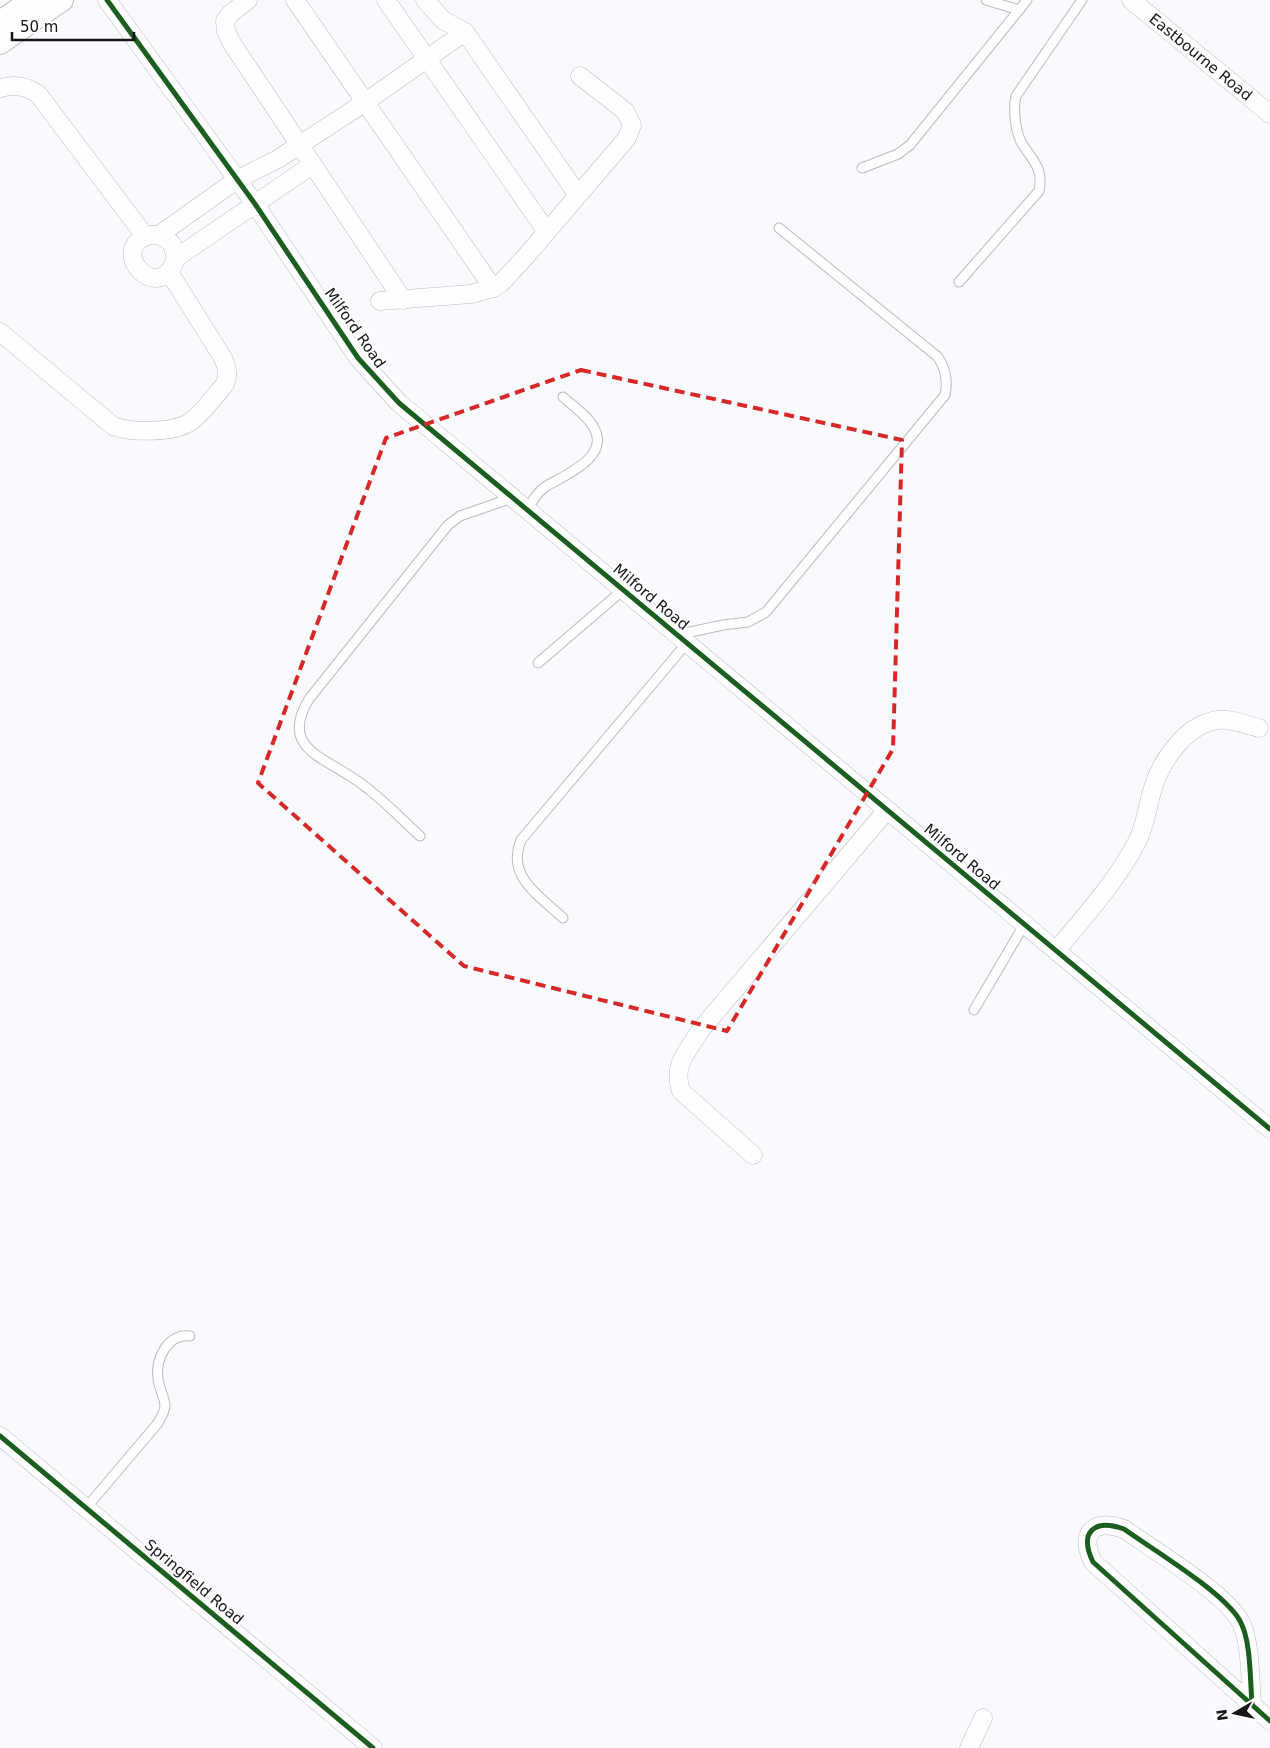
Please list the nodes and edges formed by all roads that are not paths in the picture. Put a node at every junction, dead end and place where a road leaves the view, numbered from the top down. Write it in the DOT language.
graph roads {
  1 [pos="32,0"];
  2 [pos="62,0"];
  3 [pos="107,0"];
  4 [pos="248,0"];
  5 [pos="295,0"];
  6 [pos="386,0"];
  7 [pos="425,0"];
  8 [pos="986,0"];
  9 [pos="1027,0"];
  10 [pos="1082,0"];
  11 [pos="1131,0"];
  12 [pos="1019,10"];
  13 [pos="0,22"];
  14 [pos="465,32"];
  15 [pos="0,43"];
  16 [pos="427,59"];
  17 [pos="580,76"];
  18 [pos="0,88"];
  19 [pos="364,103"];
  20 [pos="1270,114"];
  21 [pos="300,145"];
  22 [pos="312,165"];
  23 [pos="264,166"];
  24 [pos="862,168"];
  25 [pos="238,180"];
  26 [pos="278,188"];
  27 [pos="578,195"];
  28 [pos="210,200"];
  29 [pos="255,204"];
  30 [pos="225,224"];
  31 [pos="779,228"];
  32 [pos="547,232"];
  33 [pos="152,236"];
  34 [pos="172,265"];
  35 [pos="959,282"];
  36 [pos="493,288"];
  37 [pos="403,300"];
  38 [pos="380,302"];
  39 [pos="0,332"];
  40 [pos="564,397"];
  41 [pos="521,503"];
  42 [pos="623,590"];
  43 [pos="681,640"];
  44 [pos="538,663"];
  45 [pos="1259,728"];
  46 [pos="886,810"];
  47 [pos="420,836"];
  48 [pos="563,918"];
  49 [pos="1024,925"];
  50 [pos="1056,951"];
  51 [pos="974,1010"];
  52 [pos="1270,1129"];
  53 [pos="753,1155"];
  54 [pos="190,1336"];
  55 [pos="0,1436"];
  56 [pos="86,1508"];
  57 [pos="1252,1703"];
  58 [pos="983,1718"];
  59 [pos="1270,1721"];
  60 [pos="373,1748"];
  61 [pos="969,1748"];
  1 -- 13 [label="street"];
  2 -- 15 [label="street"];
  3 -- 25 [label="street, Milford Road"];
  4 -- 21 [label="street"];
  5 -- 19 [label="street"];
  6 -- 16 [label="street"];
  7 -- 14 [label="street"];
  8 -- 12 [label="lane"];
  9 -- 12 [label="lane"];
  10 -- 35 [label="lane"];
  11 -- 20 [label="street, Eastbourne Road"];
  12 -- 24 [label="lane"];
  14 -- 16 [label="street"];
  14 -- 27 [label="street"];
  16 -- 19 [label="street"];
  16 -- 32 [label="street"];
  17 -- 27 [label="street"];
  18 -- 33 [label="street"];
  19 -- 21 [label="street"];
  19 -- 36 [label="street"];
  21 -- 22 [label="street"];
  21 -- 23 [label="street"];
  22 -- 26 [label="street"];
  22 -- 37 [label="street"];
  23 -- 25 [label="street"];
  23 -- 26 [label="street"];
  25 -- 28 [label="street"];
  25 -- 29 [label="street, Milford Road"];
  26 -- 29 [label="street"];
  27 -- 32 [label="street"];
  28 -- 30 [label="street"];
  28 -- 33 [label="street"];
  29 -- 30 [label="street"];
  29 -- 41 [label="street, Milford Road"];
  30 -- 34 [label="street"];
  31 -- 43 [label="lane"];
  32 -- 36 [label="street"];
  33 -- 34 [label="street"];
  33 -- 34 [label="street"];
  34 -- 39 [label="street"];
  36 -- 37 [label="street"];
  37 -- 38 [label="street"];
  40 -- 41 [label="lane"];
  41 -- 42 [label="street, Milford Road"];
  41 -- 47 [label="lane"];
  42 -- 43 [label="street, Milford Road"];
  42 -- 44 [label="lane"];
  43 -- 46 [label="street, Milford Road"];
  43 -- 48 [label="lane"];
  45 -- 50 [label="street"];
  46 -- 49 [label="street, Milford Road"];
  46 -- 53 [label="street"];
  49 -- 50 [label="street, Milford Road"];
  49 -- 51 [label="lane"];
  50 -- 52 [label="street, Milford Road"];
  54 -- 56 [label="lane"];
  55 -- 56 [label="street, Springfield Road"];
  56 -- 60 [label="street, Springfield Road"];
  57 -- 57 [label="street"];
  57 -- 59 [label="street"];
  58 -- 61 [label="street"];
}
